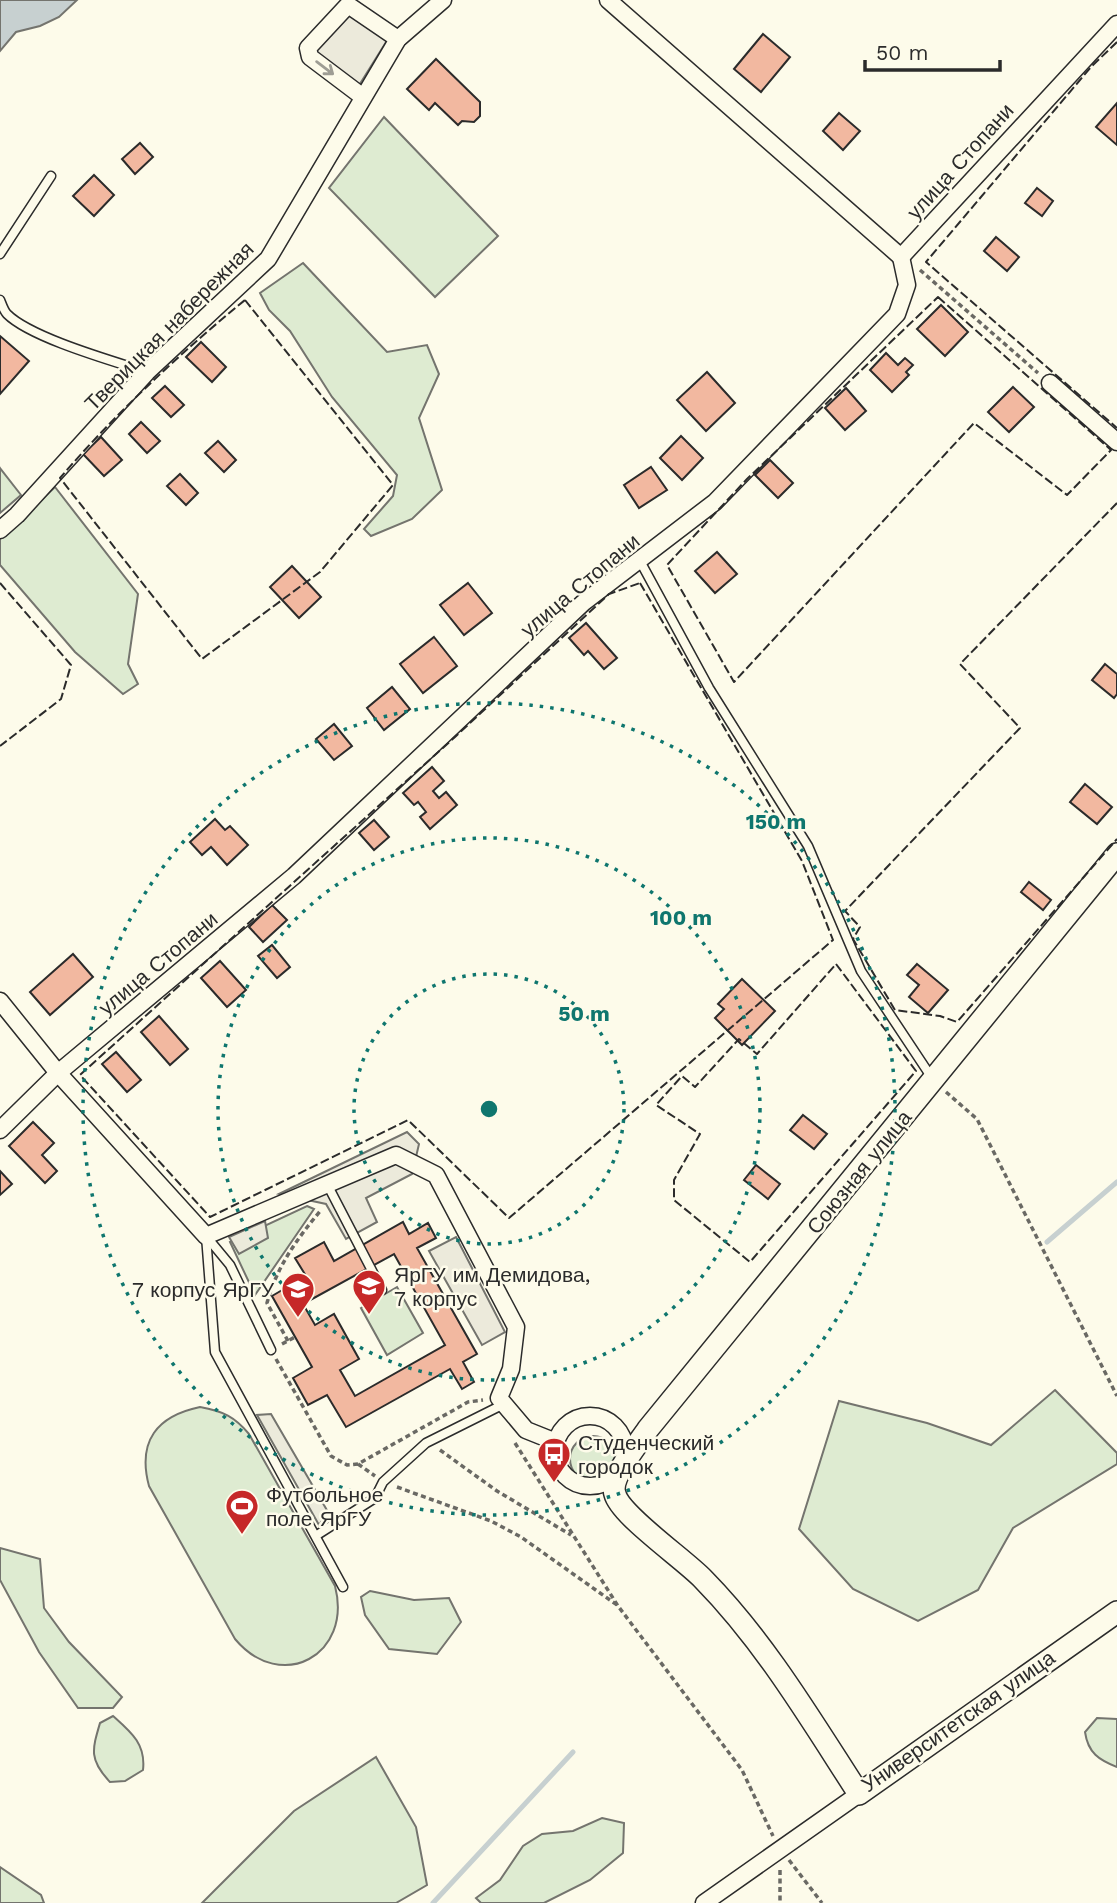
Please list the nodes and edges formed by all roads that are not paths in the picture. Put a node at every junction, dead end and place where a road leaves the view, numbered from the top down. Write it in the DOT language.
graph roads {
  1 [pos="443,0"];
  2 [pos="608,0"];
  3 [pos="1117,24"];
  4 [pos="398,39"];
  5 [pos="363,97"];
  6 [pos="51,176"];
  7 [pos="0,254"];
  8 [pos="901,257"];
  9 [pos="0,300"];
  10 [pos="147,372"];
  11 [pos="1051,383"];
  12 [pos="1117,442"];
  13 [pos="0,530"];
  14 [pos="640,561"];
  15 [pos="1117,855"];
  16 [pos="0,1001"];
  17 [pos="58,1073"];
  18 [pos="933,1080"];
  19 [pos="0,1130"];
  20 [pos="327,1184"];
  21 [pos="206,1236"];
  22 [pos="382,1290"];
  23 [pos="271,1350"];
  24 [pos="499,1404"];
  25 [pos="555,1442"];
  26 [pos="622,1466"];
  27 [pos="596,1486"];
  28 [pos="615,1496"];
  29 [pos="317,1535"];
  30 [pos="343,1587"];
  31 [pos="1117,1612"];
  32 [pos="859,1794"];
  33 [pos="704,1903"];
  1 -- 4 [label="street, Тверицкая набережная"];
  2 -- 8 [label="street"];
  3 -- 8 [label="street, улица Стопани"];
  4 -- 5 [label="street, Тверицкая набережная"];
  4 -- 5 [label="street, one-way"];
  5 -- 10 [label="street, Тверицкая набережная"];
  6 -- 7 [label="lane"];
  8 -- 14 [label="street, улица Стопани"];
  9 -- 10 [label="lane"];
  10 -- 13 [label="street, Тверицкая набережная"];
  11 -- 12 [label="street"];
  14 -- 17 [label="street, улица Стопани"];
  14 -- 18 [label="lane"];
  15 -- 18 [label="street, Союзная улица"];
  16 -- 17 [label="street"];
  17 -- 19 [label="street, улица Стопани"];
  17 -- 21 [label="street"];
  18 -- 26 [label="street, Союзная улица"];
  20 -- 21 [label="street"];
  20 -- 22 [label="lane"];
  20 -- 24 [label="street"];
  21 -- 23 [label="lane"];
  21 -- 29 [label="lane"];
  24 -- 25 [label="street"];
  24 -- 29 [label="lane"];
  25 -- 26 [label="street"];
  25 -- 27 [label="street"];
  26 -- 27 [label="street"];
  26 -- 28 [label="street, Союзная улица"];
  27 -- 28 [label="street, Университетская улица"];
  28 -- 32 [label="street, Университетская улица"];
  29 -- 30 [label="lane"];
  31 -- 32 [label="street, Университетская улица"];
  32 -- 33 [label="street"];
}
